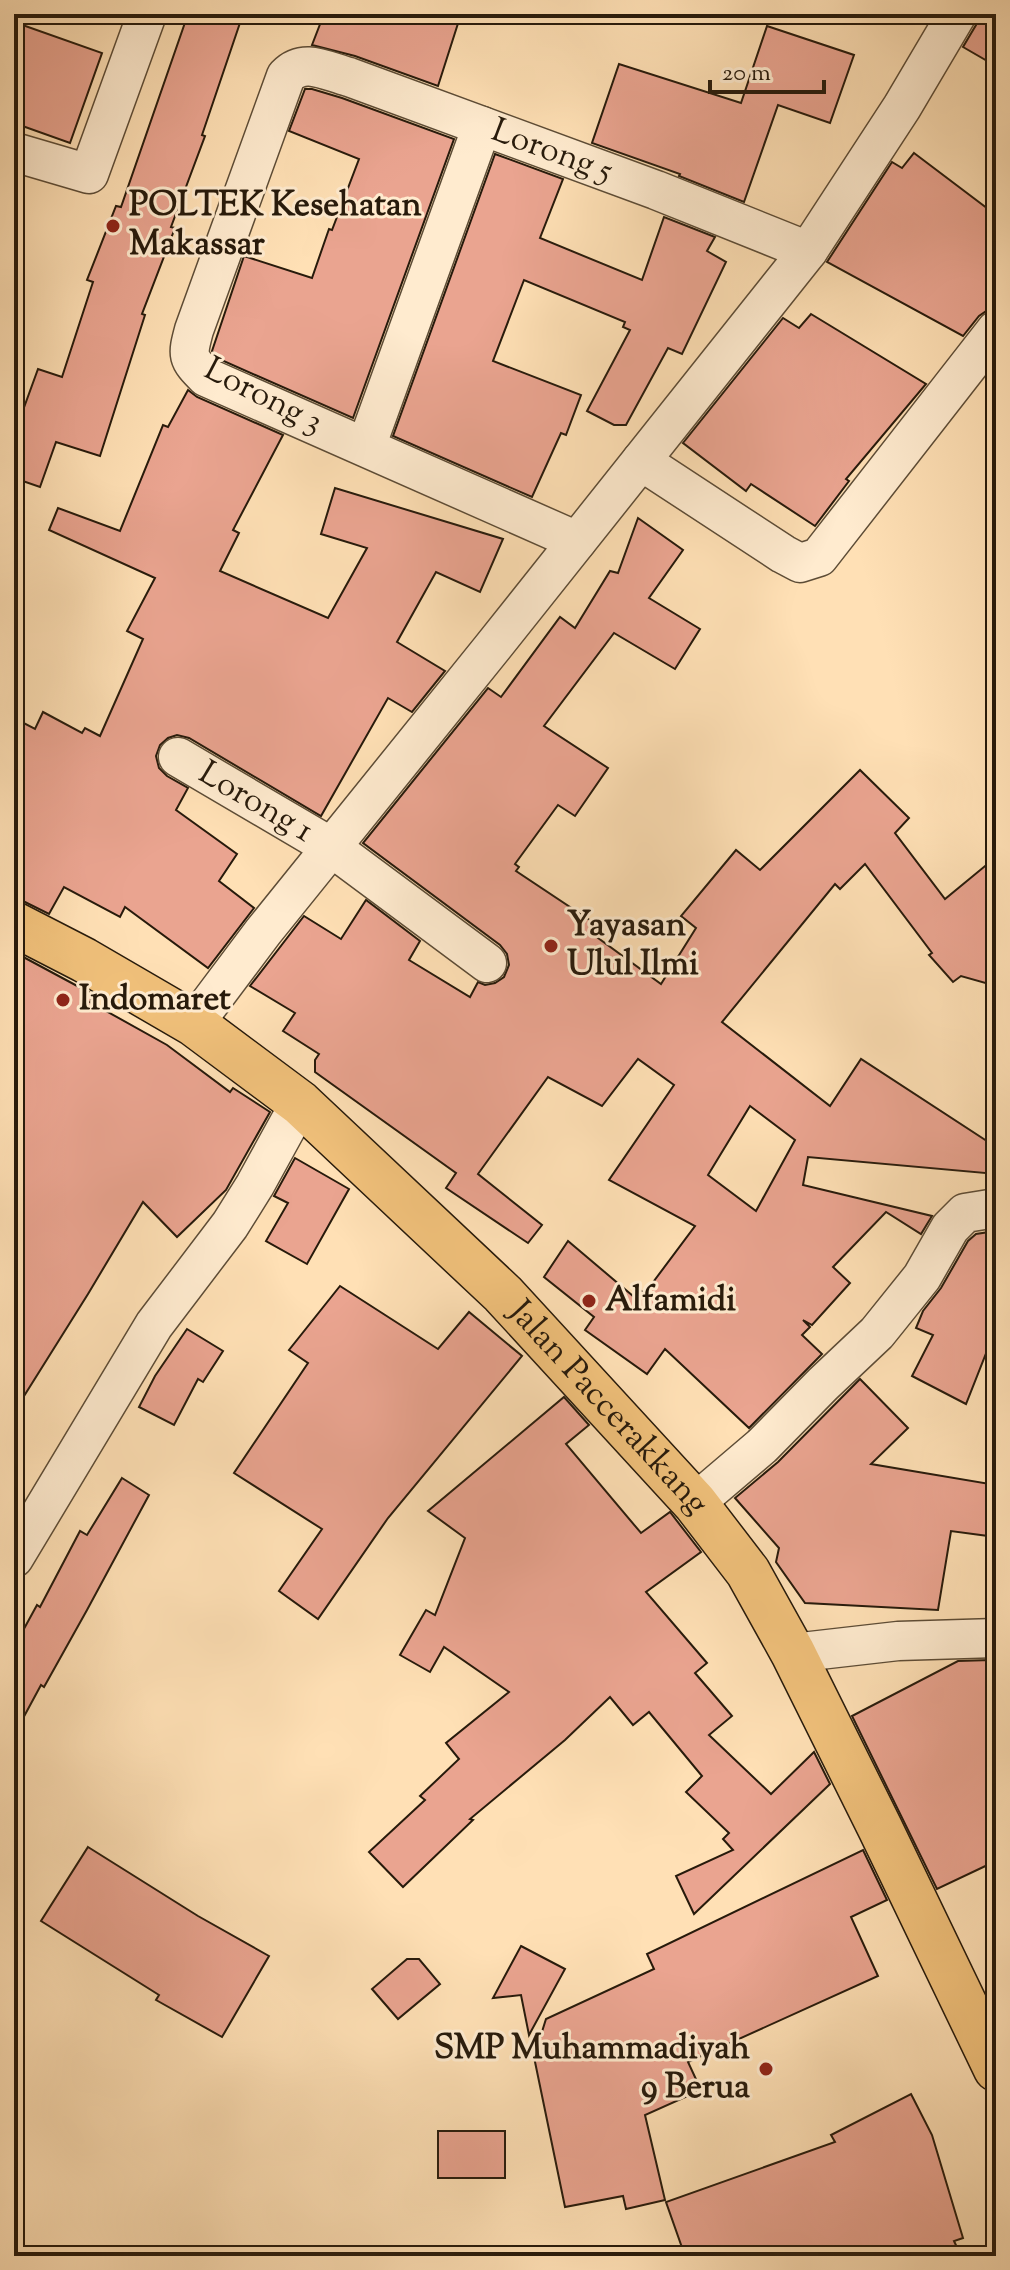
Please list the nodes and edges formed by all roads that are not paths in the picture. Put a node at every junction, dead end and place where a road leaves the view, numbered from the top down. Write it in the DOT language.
graph roads {
  1 [pos="147,14"];
  2 [pos="957,14"];
  3 [pos="294,67"];
  4 [pos="482,126"];
  5 [pos="14,152"];
  6 [pos="808,251"];
  7 [pos="996,330"];
  8 [pos="366,447"];
  9 [pos="641,461"];
  10 [pos="577,541"];
  11 [pos="178,757"];
  12 [pos="331,847"];
  13 [pos="14,924"];
  14 [pos="487,963"];
  15 [pos="194,1024"];
  16 [pos="300,1103"];
  17 [pos="996,1208"];
  18 [pos="695,1503"];
  19 [pos="14,1558"];
  20 [pos="996,1638"];
  21 [pos="793,1653"];
  22 [pos="996,2069"];
  1 -- 5 [label="street"];
  2 -- 6 [label="street"];
  3 -- 4 [label="street, Lorong 5"];
  3 -- 8 [label="street, Lorong 3"];
  4 -- 6 [label="street, Lorong 5"];
  4 -- 8 [label="street"];
  6 -- 9 [label="street"];
  7 -- 9 [label="street"];
  8 -- 10 [label="street, Lorong 3"];
  9 -- 10 [label="street"];
  10 -- 12 [label="street"];
  11 -- 12 [label="street, Lorong 1"];
  12 -- 14 [label="street, Lorong 1"];
  12 -- 15 [label="street"];
  13 -- 15 [label="main road, Jalan Paccerakkang"];
  15 -- 16 [label="main road, Jalan Paccerakkang"];
  16 -- 18 [label="main road, Jalan Paccerakkang"];
  16 -- 19 [label="street"];
  17 -- 18 [label="street"];
  18 -- 21 [label="main road, Jalan Paccerakkang"];
  20 -- 21 [label="street"];
  21 -- 22 [label="main road, Jalan Paccerakkang"];
}
